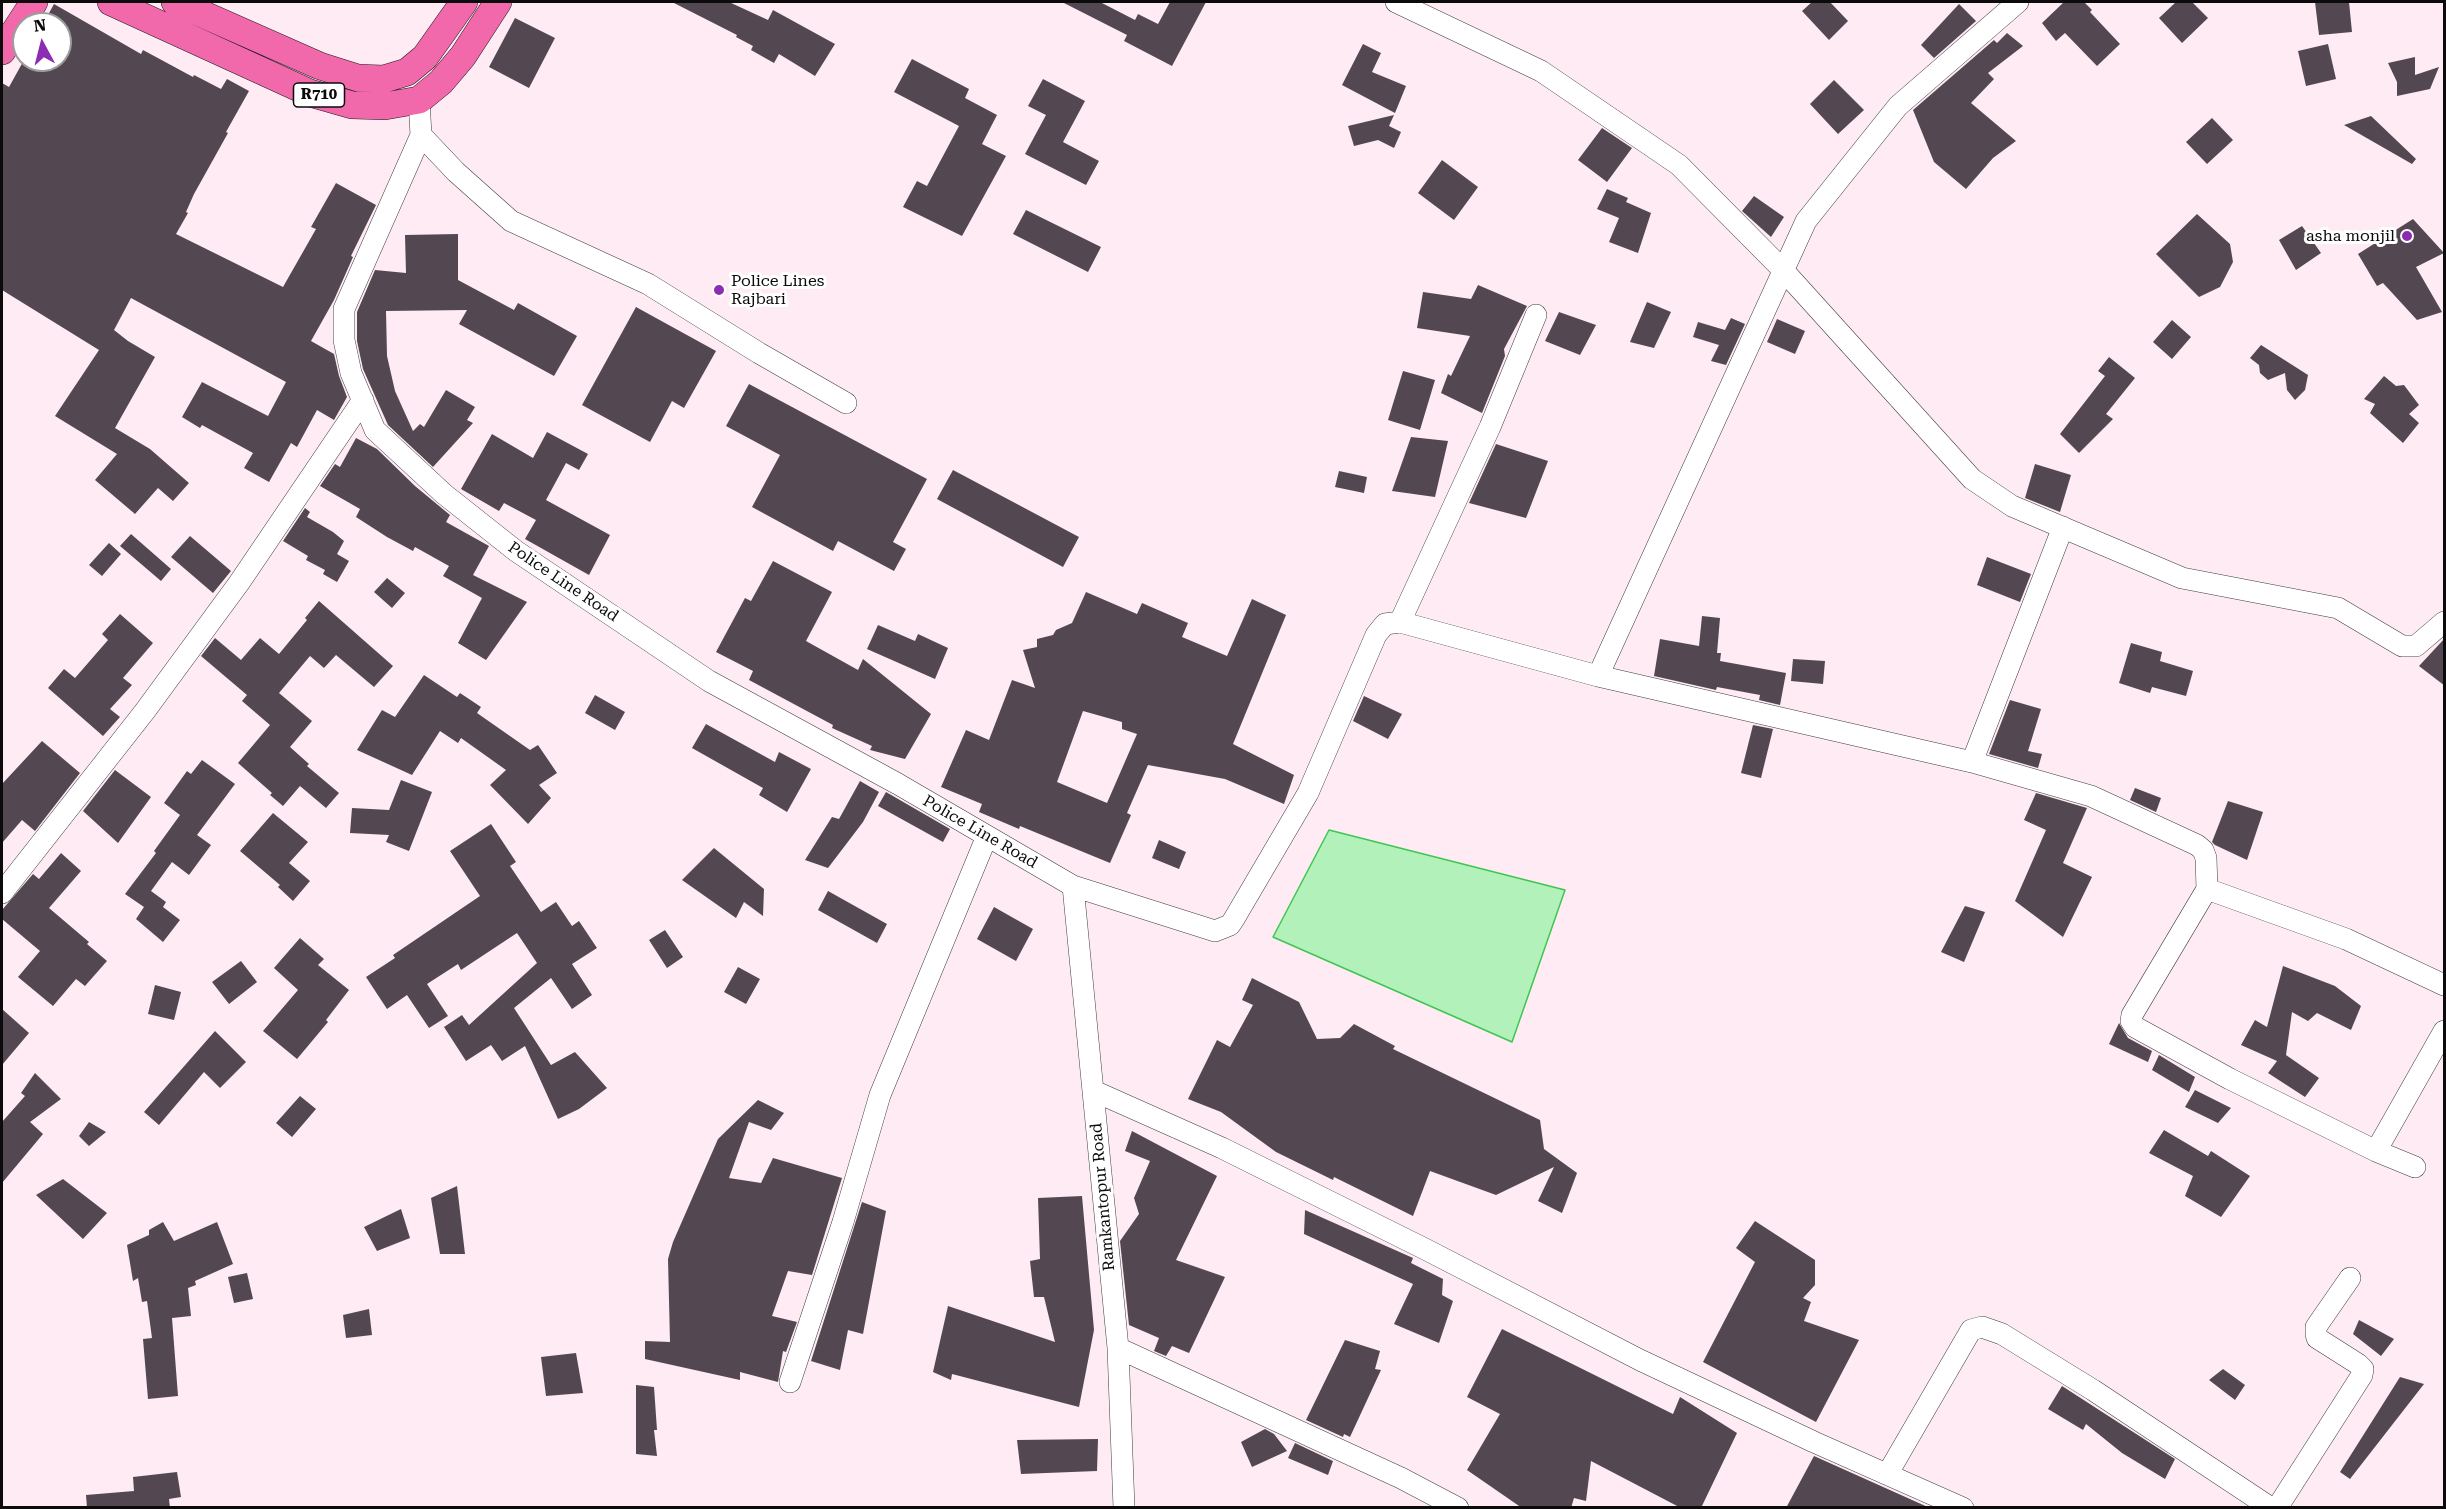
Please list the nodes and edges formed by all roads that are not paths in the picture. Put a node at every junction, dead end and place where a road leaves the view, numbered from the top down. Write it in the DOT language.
graph roads {
  1 [pos="34,2"];
  2 [pos="111,2"];
  3 [pos="174,2"];
  4 [pos="464,2"];
  5 [pos="498,2"];
  6 [pos="1396,2"];
  7 [pos="2018,2"];
  8 [pos="2,51"];
  9 [pos="419,100"];
  10 [pos="421,135"];
  11 [pos="1783,270"];
  12 [pos="1536,315"];
  13 [pos="363,400"];
  14 [pos="846,403"];
  15 [pos="2063,527"];
  16 [pos="1400,622"];
  17 [pos="2445,622"];
  18 [pos="1598,676"];
  19 [pos="1972,762"];
  20 [pos="987,836"];
  21 [pos="1073,886"];
  22 [pos="2207,889"];
  23 [pos="2,893"];
  24 [pos="2445,985"];
  25 [pos="2445,1030"];
  26 [pos="1094,1091"];
  27 [pos="2376,1151"];
  28 [pos="2415,1167"];
  29 [pos="2350,1278"];
  30 [pos="1118,1348"];
  31 [pos="790,1382"];
  32 [pos="1888,1473"];
  33 [pos="1124,1508"];
  34 [pos="1458,1508"];
  35 [pos="1963,1508"];
  36 [pos="2271,1508"];
  37 [pos="2277,1508"];
  1 -- 8 [label="main road"];
  2 -- 9 [label="main road, R710"];
  3 -- 4 [label="main road, R710"];
  5 -- 9 [label="main road, R710"];
  6 -- 11 [label="street"];
  7 -- 11 [label="street"];
  9 -- 10 [label="street, Police Line Road"];
  10 -- 13 [label="street, Police Line Road"];
  10 -- 14 [label="street"];
  11 -- 15 [label="street"];
  11 -- 18 [label="street"];
  12 -- 16 [label="street"];
  13 -- 20 [label="street, Police Line Road"];
  13 -- 23 [label="street"];
  15 -- 17 [label="street"];
  15 -- 19 [label="street"];
  16 -- 18 [label="street"];
  16 -- 21 [label="street, Police Line Road"];
  18 -- 19 [label="street"];
  19 -- 22 [label="street"];
  20 -- 21 [label="street, Police Line Road"];
  20 -- 31 [label="street"];
  21 -- 26 [label="street, Ramkantopur Road"];
  22 -- 24 [label="street"];
  22 -- 27 [label="street"];
  25 -- 27 [label="street"];
  26 -- 30 [label="street, Ramkantopur Road"];
  26 -- 32 [label="street"];
  27 -- 28 [label="street"];
  29 -- 37 [label="street"];
  30 -- 33 [label="street, Ramkantopur Road"];
  30 -- 34 [label="street"];
  32 -- 35 [label="street"];
  32 -- 36 [label="street"];
}
